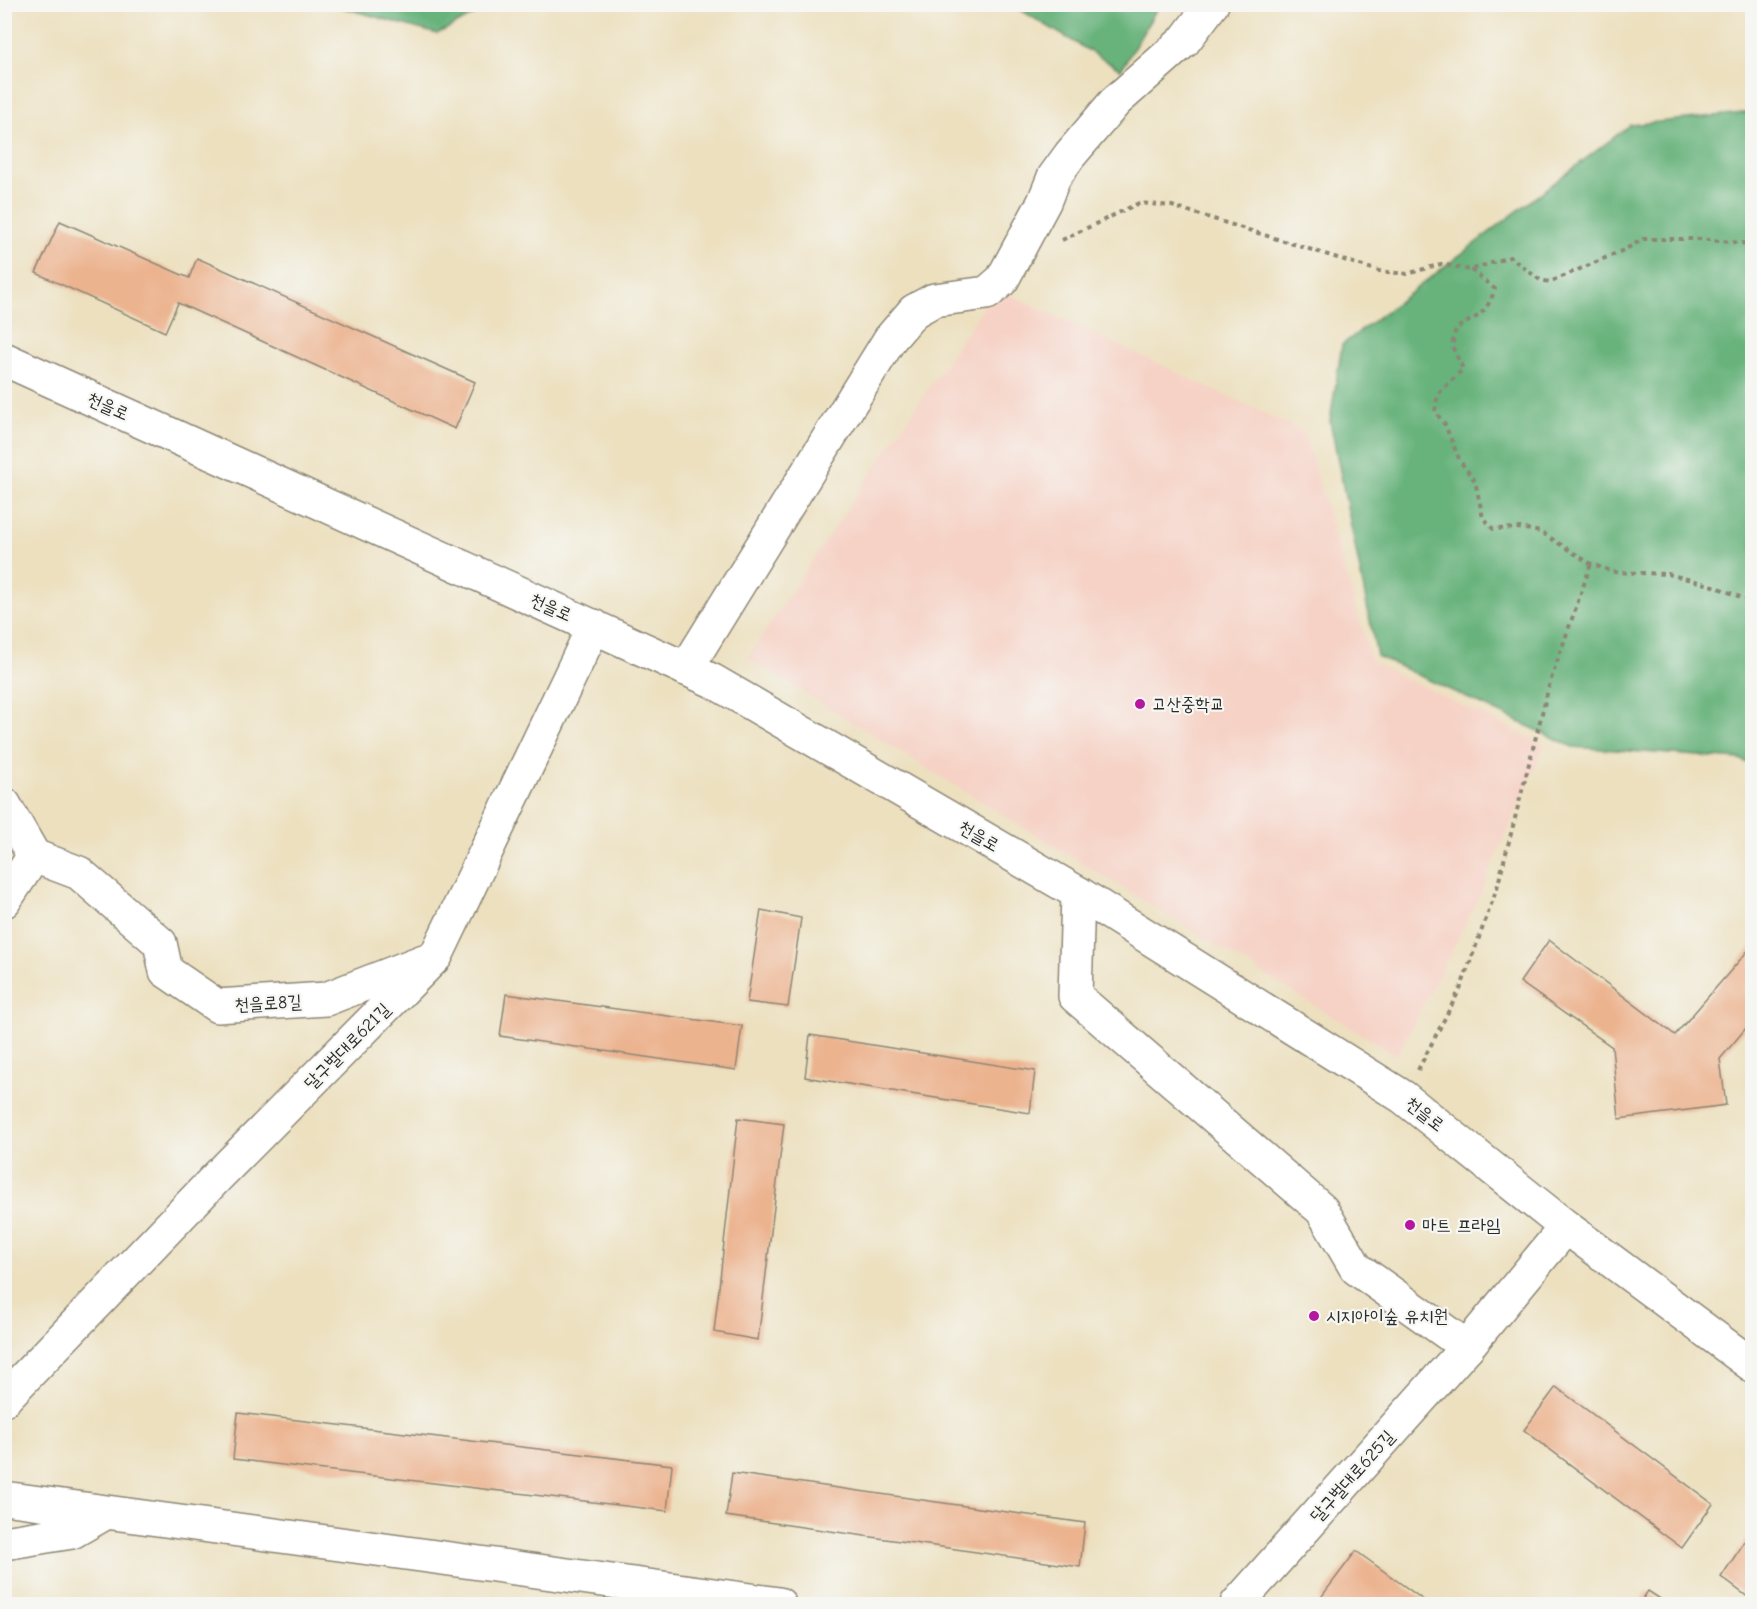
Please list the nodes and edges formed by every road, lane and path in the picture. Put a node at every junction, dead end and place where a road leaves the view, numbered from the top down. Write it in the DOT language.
graph roads {
  1 [pos="1212,4"];
  2 [pos="1060,241"];
  3 [pos="1752,244"];
  4 [pos="1470,270"];
  5 [pos="4,359"];
  6 [pos="1591,564"];
  7 [pos="1752,602"];
  8 [pos="594,626"];
  9 [pos="686,669"];
  10 [pos="4,804"];
  11 [pos="34,856"];
  12 [pos="1078,893"];
  13 [pos="4,901"];
  14 [pos="436,956"];
  15 [pos="1403,1097"];
  16 [pos="1566,1227"];
  17 [pos="1467,1347"];
  18 [pos="1752,1365"];
  19 [pos="4,1399"];
  20 [pos="4,1498"];
  21 [pos="105,1513"];
  22 [pos="4,1543"];
  23 [pos="779,1605"];
  24 [pos="1238,1605"];
  1 -- 9 [label="street"];
  2 -- 4 [label="path"];
  3 -- 4 [label="path"];
  4 -- 6 [label="path"];
  5 -- 8 [label="street, 천을로"];
  6 -- 7 [label="path"];
  6 -- 15 [label="path"];
  8 -- 9 [label="street, 천을로"];
  8 -- 14 [label="street, 달구벌대로621길"];
  9 -- 12 [label="street, 천을로"];
  10 -- 11 [label="street"];
  11 -- 13 [label="street"];
  11 -- 14 [label="street, 천을로8길"];
  12 -- 15 [label="street, 천을로"];
  12 -- 17 [label="street"];
  14 -- 19 [label="street, 달구벌대로621길"];
  15 -- 16 [label="street, 천을로"];
  16 -- 17 [label="street, 달구벌대로625길"];
  16 -- 18 [label="street, 천을로"];
  17 -- 24 [label="street, 달구벌대로625길"];
  20 -- 21 [label="street"];
  21 -- 22 [label="street"];
  21 -- 23 [label="street"];
}
